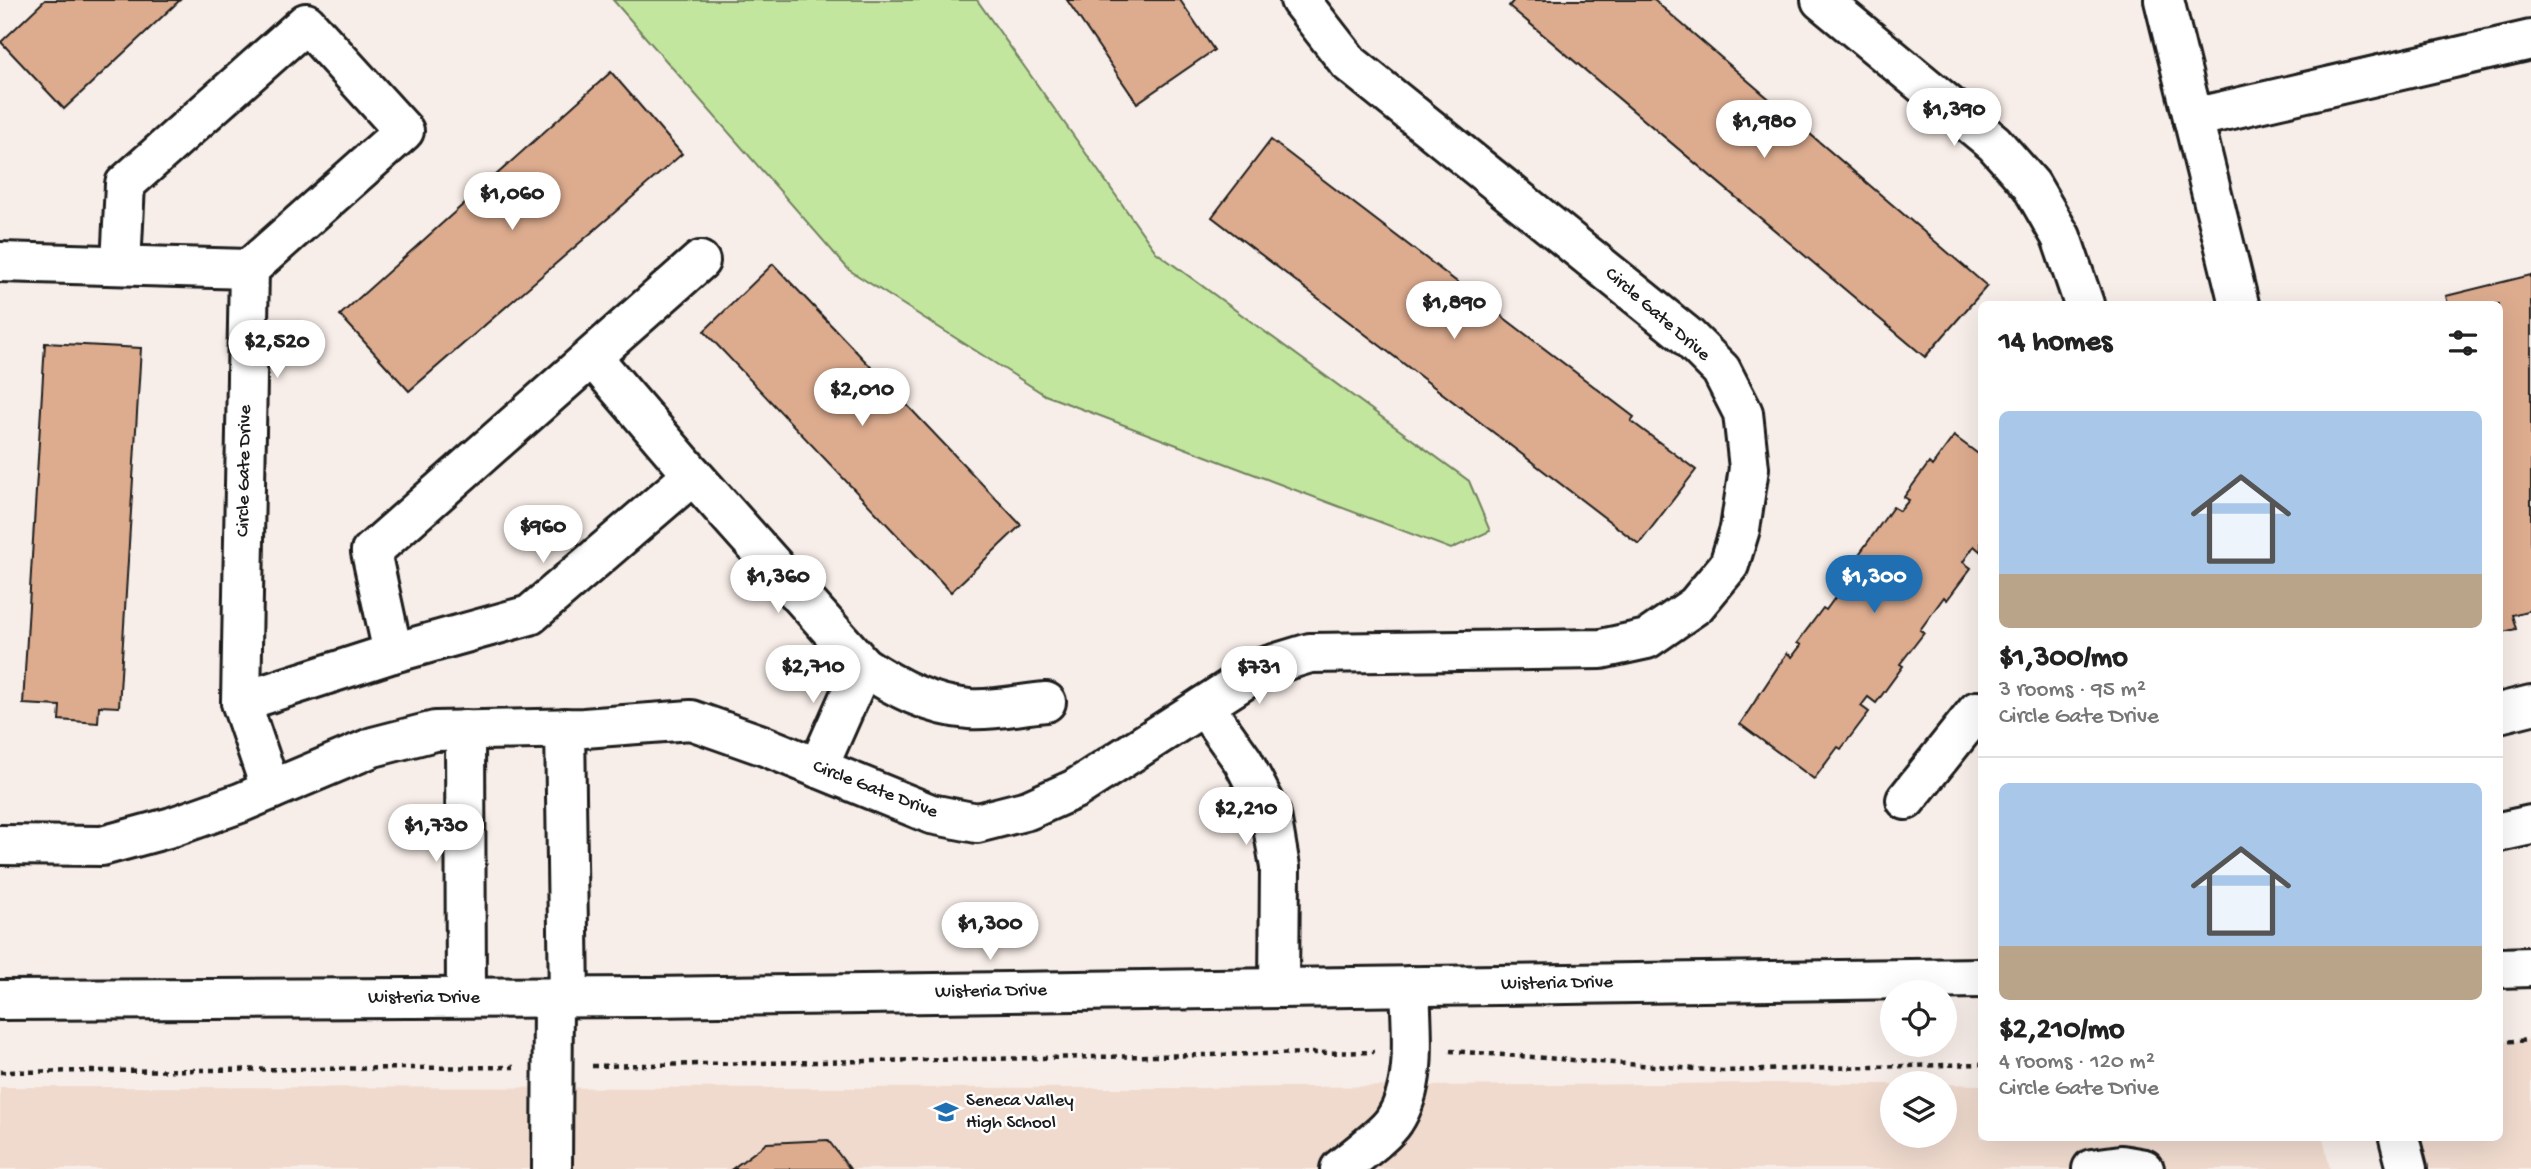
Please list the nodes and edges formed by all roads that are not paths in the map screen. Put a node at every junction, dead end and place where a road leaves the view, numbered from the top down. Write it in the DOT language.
graph roads {
  1 [pos="1300,0"];
  2 [pos="1821,0"];
  3 [pos="2164,0"];
  4 [pos="2531,40"];
  5 [pos="2193,118"];
  6 [pos="700,261"];
  7 [pos="0,262"];
  8 [pos="121,265"];
  9 [pos="249,269"];
  10 [pos="2083,301"];
  11 [pos="2238,301"];
  12 [pos="593,358"];
  13 [pos="693,475"];
  14 [pos="393,653"];
  15 [pos="863,666"];
  16 [pos="241,702"];
  17 [pos="1046,702"];
  18 [pos="2531,705"];
  19 [pos="1204,706"];
  20 [pos="1978,712"];
  21 [pos="2503,712"];
  22 [pos="565,728"];
  23 [pos="465,730"];
  24 [pos="818,768"];
  25 [pos="271,790"];
  26 [pos="1906,800"];
  27 [pos="2531,825"];
  28 [pos="2503,831"];
  29 [pos="0,845"];
  30 [pos="2531,967"];
  31 [pos="2503,968"];
  32 [pos="1978,978"];
  33 [pos="1409,986"];
  34 [pos="1279,988"];
  35 [pos="561,997"];
  36 [pos="466,998"];
  37 [pos="0,999"];
  38 [pos="2400,1141"];
  39 [pos="552,1169"];
  40 [pos="1340,1169"];
  41 [pos="2092,1169"];
  42 [pos="2144,1169"];
  43 [pos="2407,1169"];
  1 -- 19 [label="street, Circle Gate Drive"];
  2 -- 10 [label="street"];
  3 -- 5 [label="street"];
  4 -- 5 [label="street"];
  5 -- 11 [label="street"];
  6 -- 12 [label="street"];
  7 -- 8 [label="street"];
  8 -- 9 [label="street"];
  8 -- 9 [label="street"];
  9 -- 16 [label="street, Circle Gate Drive"];
  12 -- 13 [label="street"];
  12 -- 14 [label="street"];
  13 -- 14 [label="street"];
  13 -- 15 [label="street"];
  14 -- 16 [label="street"];
  15 -- 17 [label="street"];
  15 -- 24 [label="street"];
  16 -- 25 [label="street, Circle Gate Drive"];
  18 -- 21 [label="street"];
  19 -- 24 [label="street, Circle Gate Drive"];
  19 -- 34 [label="street"];
  20 -- 26 [label="street"];
  22 -- 23 [label="street, Circle Gate Drive"];
  22 -- 24 [label="street, Circle Gate Drive"];
  22 -- 35 [label="street"];
  23 -- 25 [label="street, Circle Gate Drive"];
  23 -- 36 [label="street"];
  25 -- 29 [label="street, Circle Gate Drive"];
  27 -- 28 [label="street"];
  30 -- 31 [label="street"];
  32 -- 33 [label="street, Wisteria Drive"];
  33 -- 34 [label="street, Wisteria Drive"];
  33 -- 40 [label="street"];
  34 -- 35 [label="street, Wisteria Drive"];
  35 -- 36 [label="street, Wisteria Drive"];
  35 -- 39 [label="street"];
  36 -- 37 [label="street, Wisteria Drive"];
  38 -- 43 [label="street"];
  41 -- 42 [label="street"];
}
